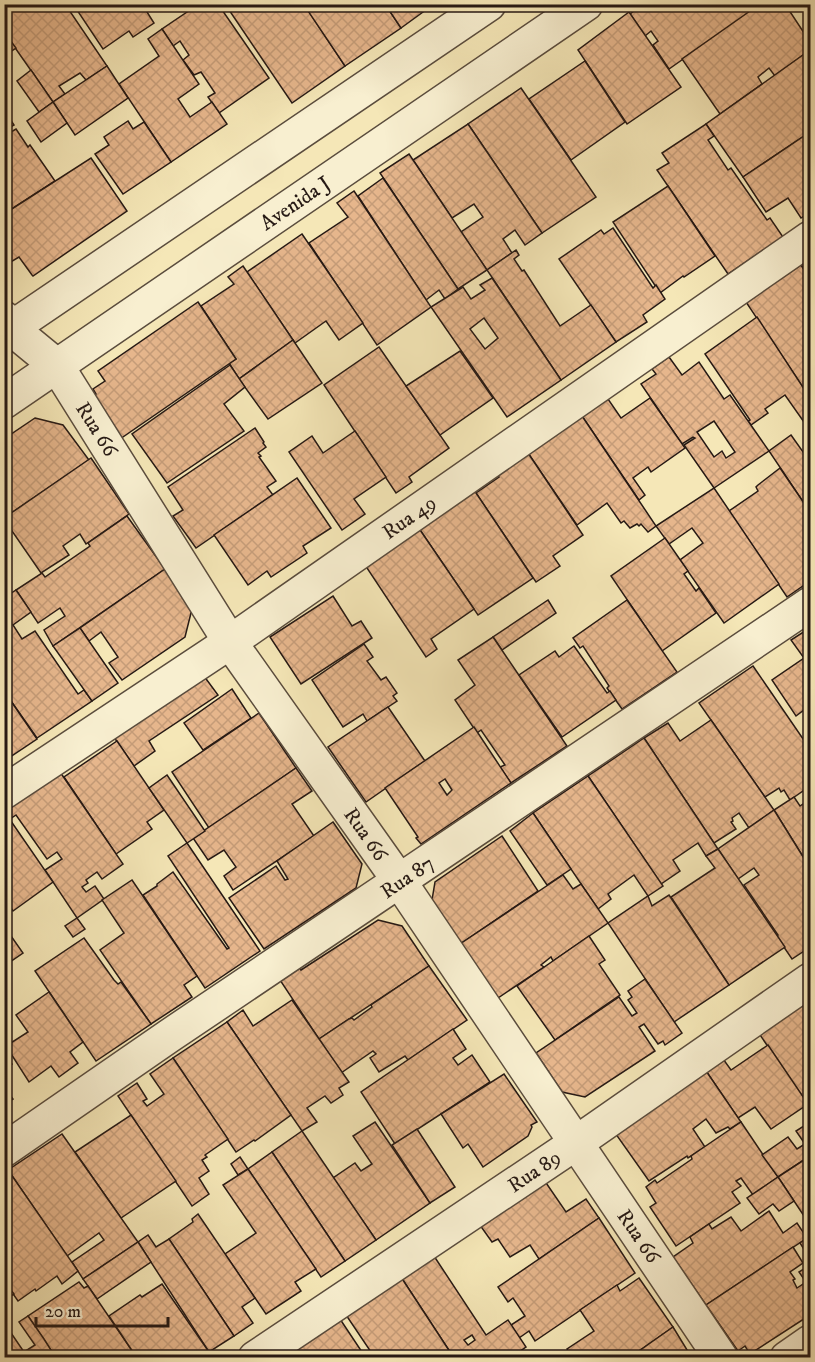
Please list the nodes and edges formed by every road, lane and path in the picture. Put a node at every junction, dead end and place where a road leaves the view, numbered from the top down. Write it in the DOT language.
graph roads {
  1 [pos="489,4"];
  2 [pos="586,4"];
  3 [pos="810,238"];
  4 [pos="7,327"];
  5 [pos="57,366"];
  6 [pos="4,402"];
  7 [pos="810,604"];
  8 [pos="230,642"];
  9 [pos="4,792"];
  10 [pos="400,882"];
  11 [pos="810,980"];
  12 [pos="576,1143"];
  13 [pos="4,1150"];
  14 [pos="810,1342"];
  15 [pos="255,1358"];
  16 [pos="721,1358"];
  17 [pos="787,1358"];
  1 -- 4 [label="street"];
  2 -- 5 [label="street, Avenida J"];
  3 -- 8 [label="street, Rua 49"];
  4 -- 5 [label="street, Rua 66"];
  5 -- 6 [label="street, Avenida J"];
  5 -- 8 [label="street, Rua 66"];
  7 -- 10 [label="street, Rua 87"];
  8 -- 9 [label="street, Rua 49"];
  8 -- 10 [label="street, Rua 66"];
  10 -- 12 [label="street, Rua 66"];
  10 -- 13 [label="street, Rua 87"];
  11 -- 12 [label="street, Rua 89"];
  12 -- 15 [label="street, Rua 89"];
  12 -- 16 [label="street, Rua 66"];
  14 -- 17 [label="street"];
}
